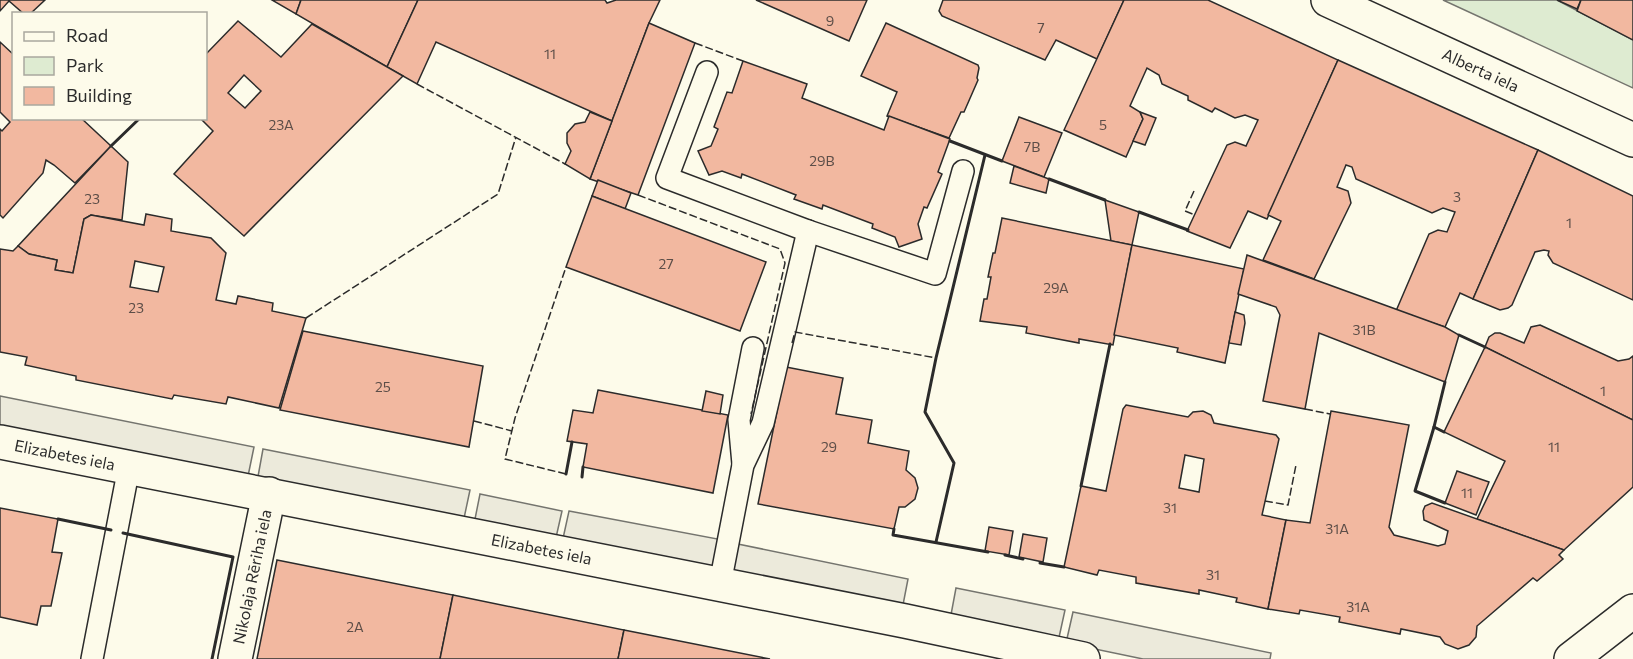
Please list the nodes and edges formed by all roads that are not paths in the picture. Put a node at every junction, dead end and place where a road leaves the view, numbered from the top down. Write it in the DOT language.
graph roads {
  1 [pos="1328,0"];
  2 [pos="707,72"];
  3 [pos="1633,140"];
  4 [pos="963,171"];
  5 [pos="808,231"];
  6 [pos="753,348"];
  7 [pos="0,442"];
  8 [pos="743,465"];
  9 [pos="129,467"];
  10 [pos="269,494"];
  11 [pos="720,584"];
  12 [pos="1633,610"];
  13 [pos="1043,655"];
  14 [pos="92,659"];
  15 [pos="235,659"];
  16 [pos="1083,659"];
  17 [pos="1571,659"];
  1 -- 3 [label="street, Alberta iela"];
  2 -- 5 [label="lane"];
  4 -- 5 [label="lane"];
  5 -- 8 [label="lane"];
  6 -- 8 [label="lane"];
  7 -- 9 [label="street, Elizabetes iela"];
  8 -- 11 [label="lane"];
  9 -- 10 [label="street, Elizabetes iela"];
  9 -- 14 [label="lane"];
  10 -- 11 [label="street, Elizabetes iela"];
  10 -- 15 [label="street, Nikolaja Rēriha iela"];
  11 -- 13 [label="street, Elizabetes iela"];
  12 -- 17 [label="street"];
  13 -- 16 [label="street, Elizabetes iela"];
}
